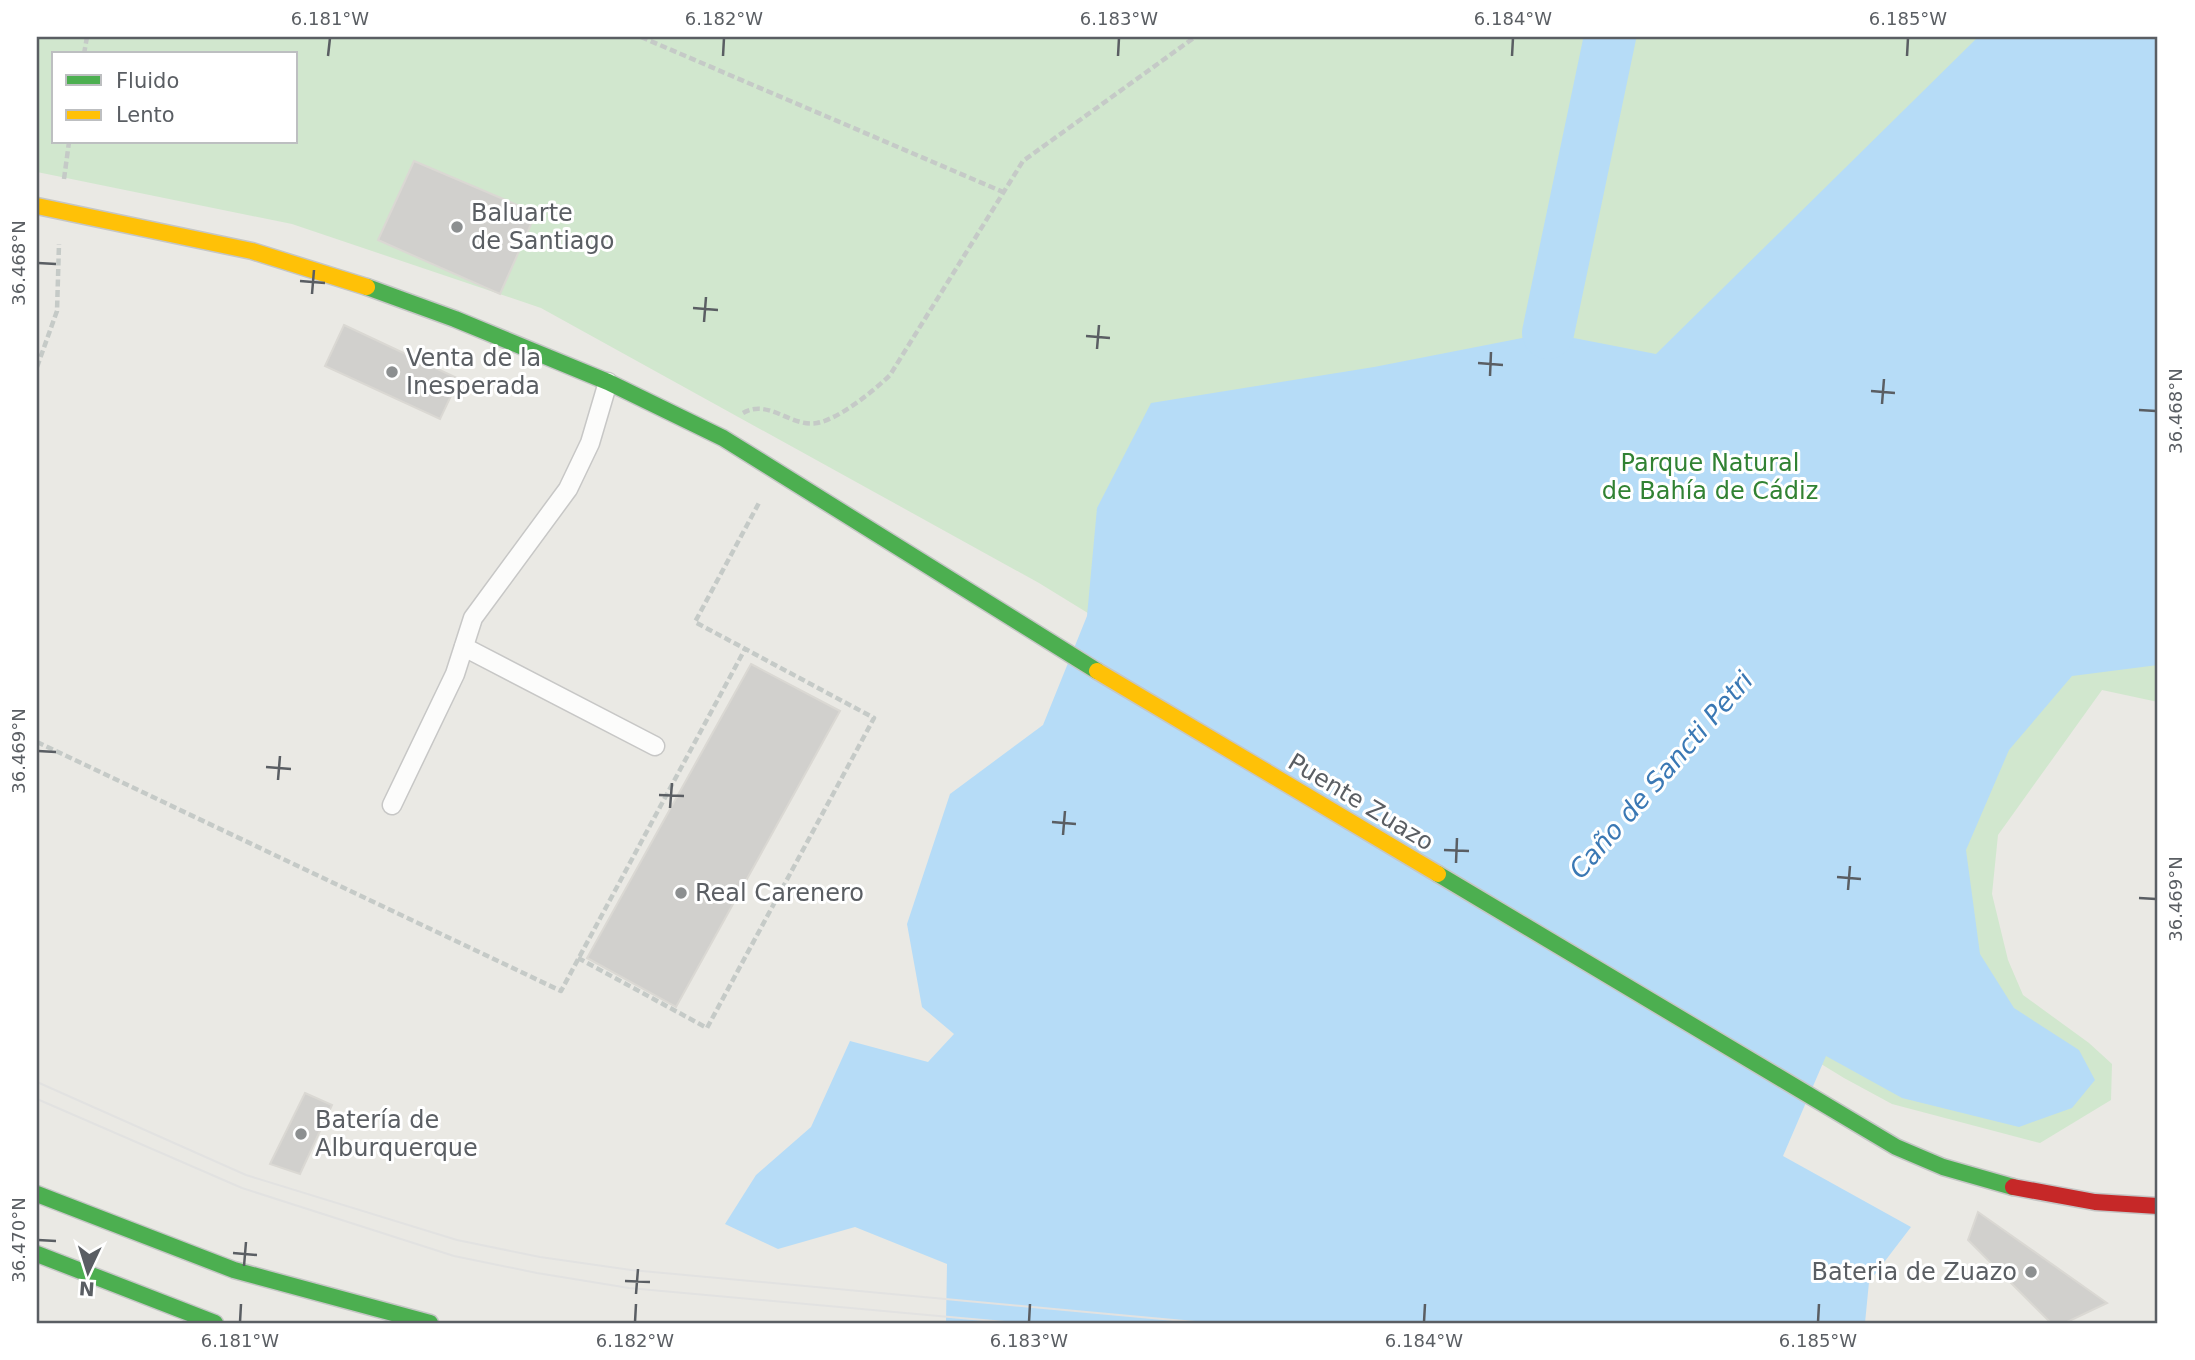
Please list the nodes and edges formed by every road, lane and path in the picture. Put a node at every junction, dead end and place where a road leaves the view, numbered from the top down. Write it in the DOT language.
graph roads {
  1 [pos="641,37"];
  2 [pos="1195,37"];
  3 [pos="69,144"];
  4 [pos="1003,192"];
  5 [pos="37,206"];
  6 [pos="60,211"];
  7 [pos="37,367"];
  8 [pos="608,382"];
  9 [pos="723,438"];
  10 [pos="776,471"];
  11 [pos="464,647"];
  12 [pos="745,649"];
  13 [pos="37,742"];
  14 [pos="655,746"];
  15 [pos="392,805"];
  16 [pos="578,958"];
  17 [pos="37,1194"];
  18 [pos="2158,1206"];
  19 [pos="37,1254"];
  20 [pos="215,1323"];
  21 [pos="430,1323"];
  1 -- 4 [label="path"];
  2 -- 4 [label="path"];
  3 -- 6 [label="path"];
  4 -- 9 [label="path"];
  5 -- 6 [label="main road, Puente Zuazo"];
  6 -- 7 [label="path"];
  6 -- 8 [label="main road, Puente Zuazo"];
  8 -- 9 [label="main road, Puente Zuazo"];
  8 -- 11 [label="lane"];
  9 -- 10 [label="main road, Puente Zuazo"];
  10 -- 12 [label="path"];
  10 -- 18 [label="main road, Puente Zuazo"];
  11 -- 14 [label="lane"];
  11 -- 15 [label="lane"];
  12 -- 16 [label="path"];
  12 -- 16 [label="path"];
  13 -- 16 [label="path"];
  17 -- 21 [label="main road"];
  19 -- 20 [label="main road"];
}
